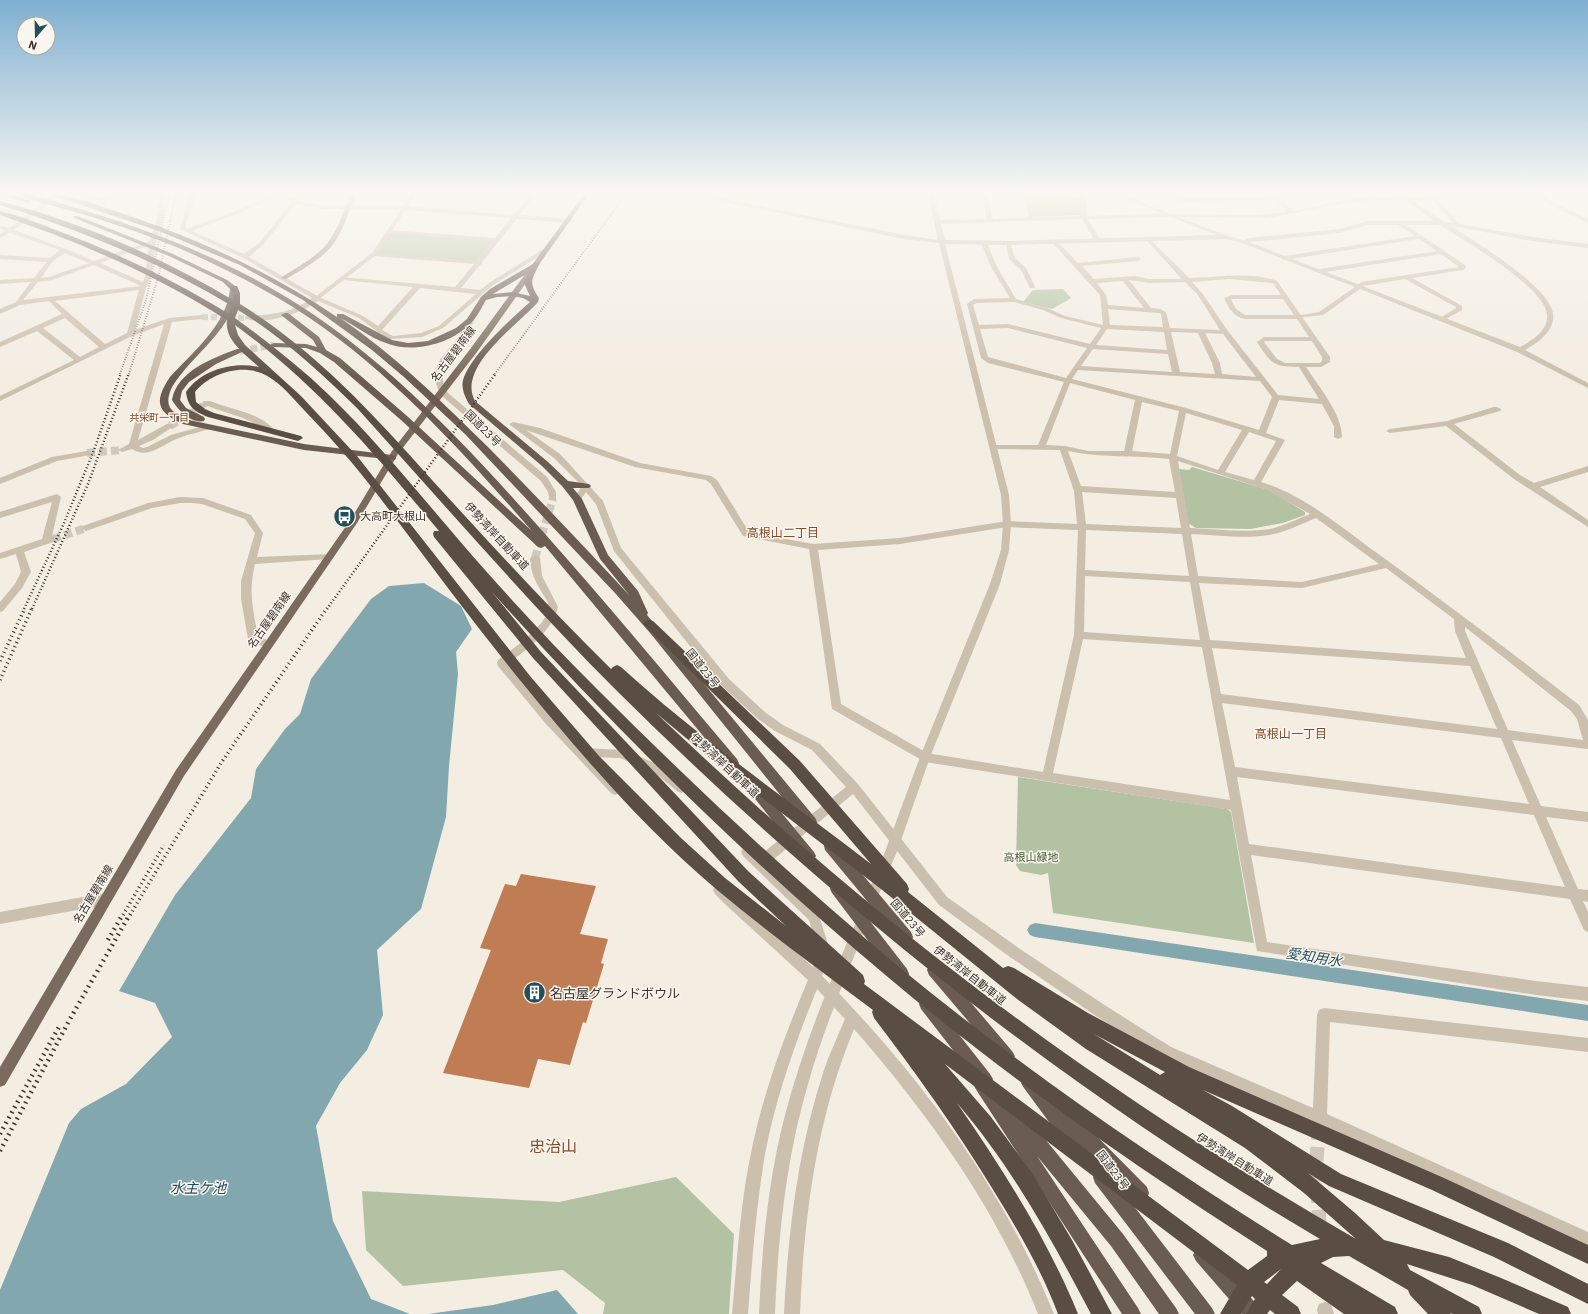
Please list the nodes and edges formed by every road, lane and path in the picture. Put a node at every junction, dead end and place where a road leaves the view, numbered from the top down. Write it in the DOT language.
graph roads {
  1 [pos="57,255"];
  2 [pos="77,255"];
  3 [pos="115,255"];
  4 [pos="117,255"];
  5 [pos="142,255"];
  6 [pos="151,255"];
  7 [pos="170,255"];
  8 [pos="200,255"];
  9 [pos="225,255"];
  10 [pos="242,255"];
  11 [pos="317,255"];
  12 [pos="372,255"];
  13 [pos="390,255"];
  14 [pos="486,255"];
  15 [pos="537,255"];
  16 [pos="542,255"];
  17 [pos="945,255"];
  18 [pos="989,255"];
  19 [pos="1011,255"];
  20 [pos="1067,255"];
  21 [pos="1164,255"];
  22 [pos="1277,255"];
  23 [pos="1301,255"];
  24 [pos="1420,255"];
  25 [pos="1446,255"];
  26 [pos="1489,255"];
  27 [pos="0,257"];
  28 [pos="246,257"];
  29 [pos="1284,258"];
  30 [pos="1138,259"];
  31 [pos="51,260"];
  32 [pos="96,263"];
  33 [pos="480,263"];
  34 [pos="537,263"];
  35 [pos="1076,265"];
  36 [pos="1319,271"];
  37 [pos="1406,277"];
  38 [pos="284,278"];
  39 [pos="342,278"];
  40 [pos="1125,279"];
  41 [pos="34,280"];
  42 [pos="1188,280"];
  43 [pos="1092,281"];
  44 [pos="0,282"];
  45 [pos="1032,286"];
  46 [pos="144,287"];
  47 [pos="418,287"];
  48 [pos="1359,287"];
  49 [pos="234,288"];
  50 [pos="456,290"];
  51 [pos="480,292"];
  52 [pos="513,295"];
  53 [pos="1285,297"];
  54 [pos="50,299"];
  55 [pos="1014,300"];
  56 [pos="316,301"];
  57 [pos="534,302"];
  58 [pos="18,303"];
  59 [pos="480,306"];
  60 [pos="1105,307"];
  61 [pos="1150,310"];
  62 [pos="0,312"];
  63 [pos="66,315"];
  64 [pos="285,315"];
  65 [pos="202,317"];
  66 [pos="1298,317"];
  67 [pos="247,318"];
  68 [pos="472,318"];
  69 [pos="1442,319"];
  70 [pos="169,320"];
  71 [pos="977,327"];
  72 [pos="1105,327"];
  73 [pos="38,328"];
  74 [pos="378,330"];
  75 [pos="1168,331"];
  76 [pos="1201,332"];
  77 [pos="1225,332"];
  78 [pos="130,334"];
  79 [pos="1313,339"];
  80 [pos="0,345"];
  81 [pos="274,345"];
  82 [pos="104,347"];
  83 [pos="1093,347"];
  84 [pos="1520,350"];
  85 [pos="240,351"];
  86 [pos="323,351"];
  87 [pos="1171,352"];
  88 [pos="79,360"];
  89 [pos="1301,365"];
  90 [pos="1077,368"];
  91 [pos="1177,375"];
  92 [pos="1219,377"];
  93 [pos="278,378"];
  94 [pos="1261,379"];
  95 [pos="1068,380"];
  96 [pos="1588,386"];
  97 [pos="1276,397"];
  98 [pos="0,399"];
  99 [pos="1139,399"];
  100 [pos="1325,402"];
  101 [pos="205,404"];
  102 [pos="1497,409"];
  103 [pos="1184,410"];
  104 [pos="1448,423"];
  105 [pos="170,426"];
  106 [pos="207,427"];
  107 [pos="1246,429"];
  108 [pos="271,431"];
  109 [pos="1390,431"];
  110 [pos="1262,433"];
  111 [pos="1338,437"];
  112 [pos="298,438"];
  113 [pos="134,446"];
  114 [pos="372,446"];
  115 [pos="994,447"];
  116 [pos="1041,447"];
  117 [pos="1063,448"];
  118 [pos="122,450"];
  119 [pos="87,453"];
  120 [pos="1127,454"];
  121 [pos="393,455"];
  122 [pos="1173,457"];
  123 [pos="1588,469"];
  124 [pos="1220,473"];
  125 [pos="0,481"];
  126 [pos="1256,483"];
  127 [pos="565,484"];
  128 [pos="586,486"];
  129 [pos="1534,487"];
  130 [pos="1078,489"];
  131 [pos="1179,495"];
  132 [pos="553,498"];
  133 [pos="577,499"];
  134 [pos="450,505"];
  135 [pos="1317,514"];
  136 [pos="0,515"];
  137 [pos="1007,524"];
  138 [pos="1588,524"];
  139 [pos="1082,526"];
  140 [pos="86,528"];
  141 [pos="1185,531"];
  142 [pos="813,548"];
  143 [pos="19,551"];
  144 [pos="0,556"];
  145 [pos="329,556"];
  146 [pos="535,558"];
  147 [pos="251,561"];
  148 [pos="1387,565"];
  149 [pos="1082,573"];
  150 [pos="1194,580"];
  151 [pos="585,584"];
  152 [pos="0,609"];
  153 [pos="1459,617"];
  154 [pos="649,624"];
  155 [pos="1079,635"];
  156 [pos="268,644"];
  157 [pos="1206,644"];
  158 [pos="1472,662"];
  159 [pos="1216,698"];
  160 [pos="1505,735"];
  161 [pos="1588,739"];
  162 [pos="1588,745"];
  163 [pos="579,752"];
  164 [pos="925,756"];
  165 [pos="1230,771"];
  166 [pos="1047,778"];
  167 [pos="854,787"];
  168 [pos="1236,806"];
  169 [pos="1537,811"];
  170 [pos="1588,817"];
  171 [pos="894,844"];
  172 [pos="1244,849"];
  173 [pos="759,864"];
  174 [pos="1574,894"];
  175 [pos="1588,896"];
  176 [pos="105,899"];
  177 [pos="0,918"];
  178 [pos="1588,926"];
  179 [pos="947,933"];
  180 [pos="814,978"];
  181 [pos="855,978"];
  182 [pos="1588,994"];
  183 [pos="852,1017"];
  184 [pos="940,1022"];
  185 [pos="1588,1045"];
  186 [pos="1019,1070"];
  187 [pos="0,1080"];
  188 [pos="1319,1121"];
  189 [pos="1221,1212"];
  190 [pos="1588,1240"];
  191 [pos="1332,1247"];
  192 [pos="1588,1255"];
  193 [pos="1588,1294"];
  194 [pos="740,1314"];
  195 [pos="767,1314"];
  196 [pos="792,1314"];
  197 [pos="1046,1314"];
  198 [pos="1068,1314"];
  199 [pos="1102,1314"];
  200 [pos="1132,1314"];
  201 [pos="1170,1314"];
  202 [pos="1206,1314"];
  203 [pos="1230,1314"];
  204 [pos="1255,1314"];
  205 [pos="1292,1314"];
  206 [pos="1361,1314"];
  207 [pos="1388,1314"];
  208 [pos="1441,1314"];
  209 [pos="1472,1314"];
  210 [pos="1561,1314"];
  1 -- 31 [label="street"];
  2 -- 32 [label="street"];
  3 -- 114 [label="highway"];
  4 -- 32 [label="street"];
  5 -- 134 [label="highway, 伊勢湾岸自動車道"];
  6 -- 46 [label="street"];
  7 -- 49 [label="highway"];
  8 -- 151 [label="highway"];
  9 -- 56 [label="highway, 国道23号"];
  10 -- 28 [label="street"];
  11 -- 38 [label="main road"];
  12 -- 39 [label="street"];
  13 -- 33 [label="street"];
  14 -- 33 [label="street"];
  15 -- 51 [label="street"];
  16 -- 34 [label="main road, 名古屋碧南線"];
  17 -- 115 [label="street"];
  18 -- 55 [label="street"];
  19 -- 45 [label="street"];
  20 -- 35 [label="street"];
  21 -- 42 [label="street"];
  22 -- 29 [label="street"];
  23 -- 29 [label="street"];
  24 -- 36 [label="street"];
  25 -- 37 [label="street"];
  26 -- 84 [label="street"];
  27 -- 31 [label="street"];
  28 -- 38 [label="street"];
  29 -- 36 [label="street"];
  30 -- 35 [label="street"];
  31 -- 41 [label="street"];
  32 -- 41 [label="street"];
  32 -- 46 [label="street"];
  33 -- 50 [label="street"];
  34 -- 52 [label="main road, 名古屋碧南線"];
  34 -- 57 [label="highway"];
  34 -- 59 [label="highway"];
  35 -- 43 [label="street"];
  36 -- 48 [label="street"];
  37 -- 48 [label="street"];
  37 -- 69 [label="street"];
  38 -- 56 [label="street"];
  39 -- 47 [label="street"];
  39 -- 56 [label="street"];
  40 -- 42 [label="street"];
  40 -- 43 [label="street"];
  40 -- 61 [label="street"];
  41 -- 44 [label="street"];
  41 -- 58 [label="street"];
  42 -- 53 [label="street"];
  42 -- 77 [label="street"];
  43 -- 60 [label="street"];
  46 -- 54 [label="street"];
  46 -- 78 [label="street"];
  47 -- 50 [label="street"];
  47 -- 74 [label="street"];
  48 -- 66 [label="street"];
  48 -- 69 [label="street"];
  49 -- 93 [label="highway"];
  49 -- 106 [label="highway"];
  50 -- 51 [label="street"];
  51 -- 74 [label="street"];
  52 -- 57 [label="highway"];
  52 -- 59 [label="highway"];
  52 -- 121 [label="main road, 名古屋碧南線"];
  53 -- 66 [label="street"];
  53 -- 66 [label="street"];
  54 -- 58 [label="street"];
  54 -- 63 [label="street"];
  55 -- 71 [label="street"];
  55 -- 72 [label="street"];
  56 -- 64 [label="street"];
  56 -- 68 [label="highway"];
  56 -- 74 [label="street"];
  56 -- 154 [label="highway, 国道23号"];
  57 -- 127 [label="highway"];
  58 -- 62 [label="street"];
  59 -- 68 [label="highway"];
  60 -- 61 [label="street"];
  60 -- 72 [label="street"];
  61 -- 75 [label="street"];
  63 -- 73 [label="street"];
  63 -- 82 [label="street"];
  64 -- 67 [label="street"];
  64 -- 86 [label="highway"];
  65 -- 70 [label="street"];
  66 -- 79 [label="street"];
  68 -- 132 [label="street"];
  69 -- 84 [label="street"];
  70 -- 78 [label="street"];
  70 -- 113 [label="street"];
  71 -- 83 [label="street"];
  71 -- 95 [label="street"];
  72 -- 75 [label="street"];
  72 -- 83 [label="street"];
  73 -- 80 [label="street"];
  73 -- 88 [label="street"];
  75 -- 76 [label="street"];
  75 -- 87 [label="street"];
  76 -- 77 [label="street"];
  76 -- 92 [label="street"];
  77 -- 94 [label="street"];
  78 -- 82 [label="street"];
  79 -- 89 [label="street"];
  79 -- 89 [label="street"];
  81 -- 86 [label="highway"];
  82 -- 88 [label="street"];
  83 -- 87 [label="street"];
  83 -- 90 [label="street"];
  84 -- 96 [label="street"];
  85 -- 112 [label="highway"];
  86 -- 151 [label="highway"];
  87 -- 91 [label="street"];
  88 -- 98 [label="street"];
  89 -- 100 [label="street"];
  90 -- 91 [label="street"];
  90 -- 95 [label="street"];
  91 -- 92 [label="street"];
  92 -- 94 [label="street"];
  93 -- 108 [label="highway"];
  93 -- 205 [label="highway"];
  94 -- 97 [label="street"];
  95 -- 99 [label="street"];
  95 -- 116 [label="street"];
  97 -- 100 [label="street"];
  97 -- 110 [label="street"];
  99 -- 103 [label="street"];
  99 -- 120 [label="street"];
  100 -- 111 [label="street"];
  101 -- 108 [label="street"];
  102 -- 104 [label="street"];
  103 -- 107 [label="street"];
  103 -- 122 [label="street"];
  104 -- 109 [label="street"];
  104 -- 129 [label="street"];
  105 -- 113 [label="street"];
  106 -- 113 [label="street"];
  106 -- 121 [label="highway"];
  107 -- 110 [label="street"];
  107 -- 124 [label="street"];
  108 -- 112 [label="highway"];
  110 -- 126 [label="street"];
  112 -- 121 [label="highway"];
  113 -- 118 [label="street"];
  114 -- 181 [label="highway"];
  114 -- 189 [label="highway"];
  115 -- 116 [label="street"];
  115 -- 137 [label="street"];
  116 -- 117 [label="street"];
  117 -- 120 [label="street"];
  117 -- 130 [label="street"];
  119 -- 125 [label="street"];
  120 -- 122 [label="street"];
  121 -- 145 [label="main road, 名古屋碧南線"];
  122 -- 124 [label="street"];
  122 -- 131 [label="street"];
  123 -- 129 [label="street"];
  124 -- 126 [label="street"];
  126 -- 135 [label="street"];
  127 -- 128 [label="highway"];
  127 -- 133 [label="highway"];
  128 -- 133 [label="street"];
  128 -- 142 [label="street"];
  128 -- 167 [label="street"];
  129 -- 138 [label="street"];
  130 -- 131 [label="street"];
  130 -- 139 [label="street"];
  131 -- 141 [label="street"];
  133 -- 154 [label="highway"];
  134 -- 179 [label="highway"];
  134 -- 209 [label="highway, 伊勢湾岸自動車道"];
  135 -- 141 [label="street"];
  135 -- 148 [label="street"];
  136 -- 143 [label="street"];
  137 -- 139 [label="street"];
  137 -- 142 [label="street"];
  137 -- 164 [label="street"];
  139 -- 141 [label="street"];
  139 -- 149 [label="street"];
  140 -- 147 [label="street"];
  141 -- 150 [label="street"];
  142 -- 164 [label="street"];
  143 -- 144 [label="street"];
  143 -- 152 [label="street"];
  145 -- 147 [label="street"];
  145 -- 156 [label="main road, 名古屋碧南線"];
  146 -- 163 [label="street"];
  147 -- 156 [label="street"];
  148 -- 150 [label="street"];
  148 -- 153 [label="street"];
  149 -- 150 [label="street"];
  149 -- 155 [label="street"];
  150 -- 157 [label="street"];
  151 -- 184 [label="highway"];
  153 -- 158 [label="street"];
  153 -- 161 [label="street"];
  154 -- 186 [label="highway, 国道23号"];
  154 -- 193 [label="highway"];
  155 -- 157 [label="street"];
  155 -- 166 [label="street"];
  156 -- 176 [label="main road, 名古屋碧南線"];
  157 -- 158 [label="street"];
  157 -- 159 [label="street"];
  158 -- 160 [label="street"];
  159 -- 160 [label="street"];
  159 -- 165 [label="street"];
  160 -- 162 [label="street"];
  160 -- 169 [label="street"];
  163 -- 173 [label="street"];
  163 -- 180 [label="street"];
  164 -- 166 [label="street"];
  164 -- 171 [label="street"];
  165 -- 168 [label="street"];
  165 -- 169 [label="street"];
  166 -- 168 [label="street"];
  167 -- 171 [label="street"];
  167 -- 173 [label="street"];
  168 -- 172 [label="street"];
  169 -- 170 [label="street"];
  169 -- 174 [label="street"];
  171 -- 188 [label="street"];
  171 -- 195 [label="street"];
  172 -- 174 [label="street"];
  172 -- 182 [label="street"];
  173 -- 180 [label="street"];
  174 -- 175 [label="street"];
  174 -- 178 [label="street"];
  176 -- 177 [label="street"];
  176 -- 187 [label="main road, 名古屋碧南線"];
  179 -- 192 [label="highway"];
  179 -- 208 [label="highway"];
  180 -- 183 [label="street"];
  180 -- 194 [label="street"];
  181 -- 198 [label="highway"];
  181 -- 199 [label="highway"];
  183 -- 196 [label="street"];
  183 -- 197 [label="street"];
  184 -- 200 [label="highway"];
  184 -- 201 [label="highway"];
  185 -- 188 [label="street"];
  186 -- 202 [label="highway, 国道23号"];
  186 -- 204 [label="highway"];
  188 -- 190 [label="street"];
  189 -- 206 [label="highway"];
  189 -- 207 [label="highway"];
  191 -- 203 [label="highway"];
  191 -- 204 [label="highway"];
  191 -- 210 [label="highway"];
}
